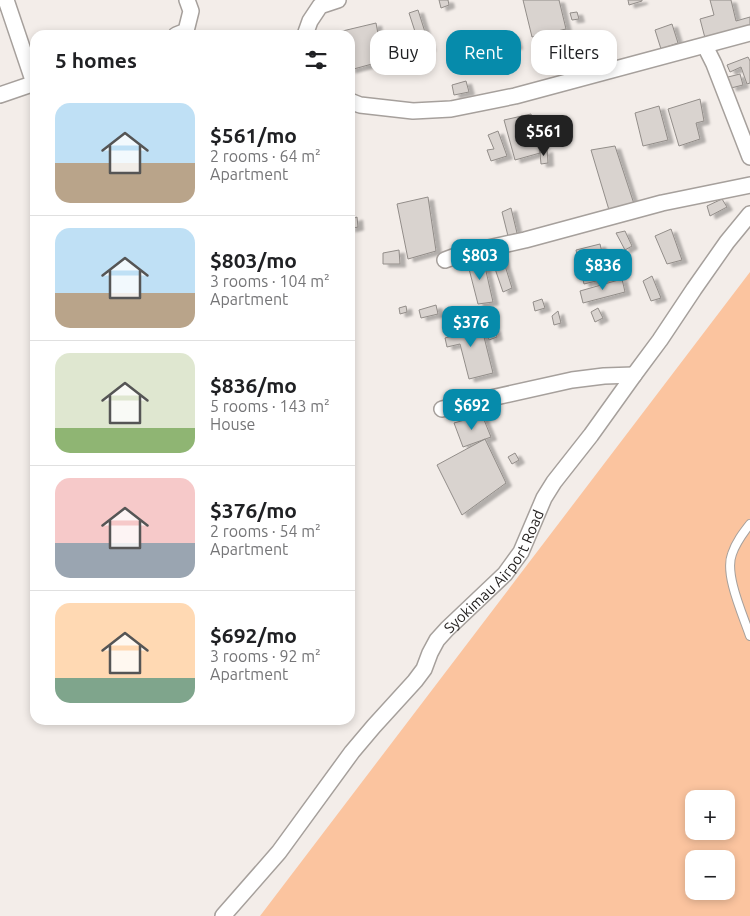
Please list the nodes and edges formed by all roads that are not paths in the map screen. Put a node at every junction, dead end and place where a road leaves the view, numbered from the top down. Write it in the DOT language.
graph roads {
  1 [pos="6,0"];
  2 [pos="187,0"];
  3 [pos="338,0"];
  4 [pos="186,30"];
  5 [pos="307,30"];
  6 [pos="750,33"];
  7 [pos="705,46"];
  8 [pos="30,71"];
  9 [pos="30,84"];
  10 [pos="0,95"];
  11 [pos="355,103"];
  12 [pos="750,157"];
  13 [pos="750,186"];
  14 [pos="750,214"];
  15 [pos="445,260"];
  16 [pos="634,375"];
  17 [pos="442,409"];
  18 [pos="750,524"];
  19 [pos="750,636"];
  20 [pos="223,916"];
  1 -- 8 [label="street"];
  2 -- 4 [label="street"];
  3 -- 5 [label="street"];
  6 -- 7 [label="street"];
  7 -- 11 [label="street"];
  7 -- 12 [label="street"];
  9 -- 10 [label="street"];
  13 -- 15 [label="street"];
  14 -- 16 [label="street, Syokimau Airport Road"];
  16 -- 17 [label="street"];
  16 -- 20 [label="street, Syokimau Airport Road"];
  18 -- 19 [label="lane"];
}
